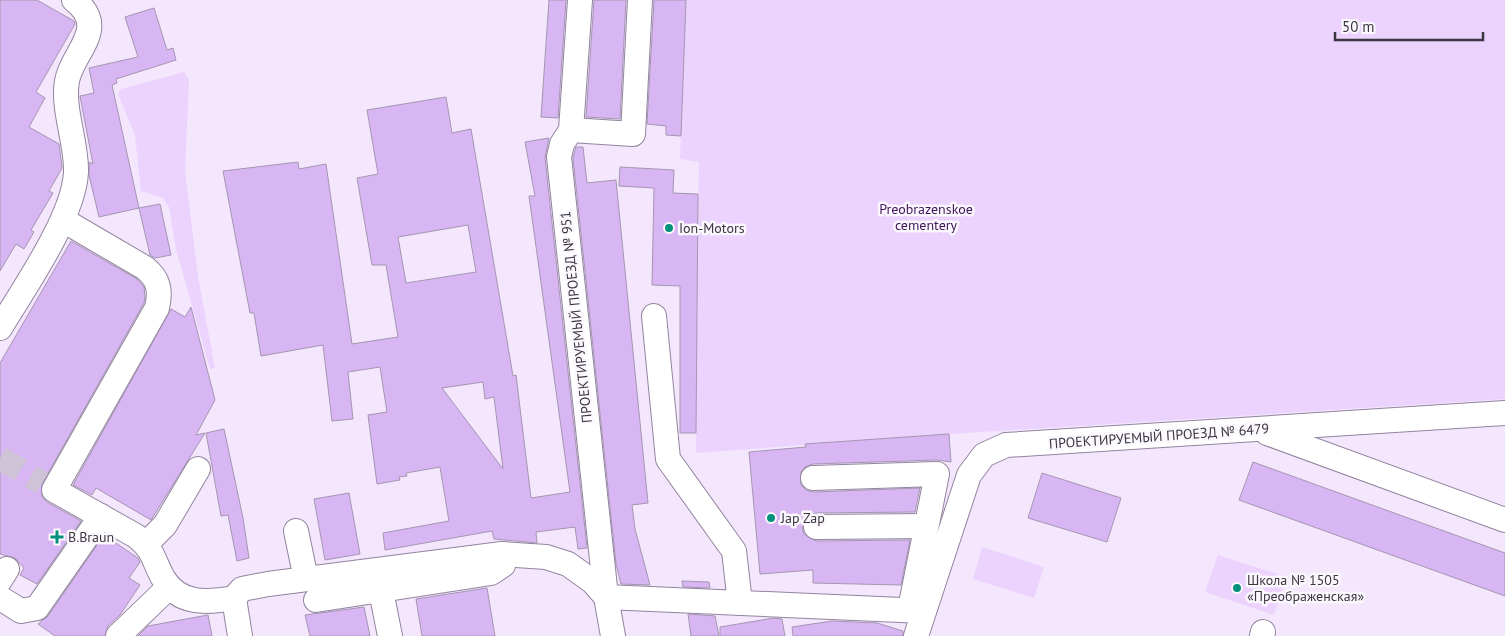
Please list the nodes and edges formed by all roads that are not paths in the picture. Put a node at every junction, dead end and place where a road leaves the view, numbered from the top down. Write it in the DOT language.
graph roads {
  1 [pos="74,0"];
  2 [pos="580,0"];
  3 [pos="640,0"];
  4 [pos="571,130"];
  5 [pos="63,220"];
  6 [pos="654,316"];
  7 [pos="0,328"];
  8 [pos="1505,413"];
  9 [pos="1259,430"];
  10 [pos="198,469"];
  11 [pos="813,478"];
  12 [pos="101,516"];
  13 [pos="1505,520"];
  14 [pos="926,526"];
  15 [pos="816,527"];
  16 [pos="296,531"];
  17 [pos="146,544"];
  18 [pos="502,554"];
  19 [pos="169,587"];
  20 [pos="311,589"];
  21 [pos="381,591"];
  22 [pos="606,597"];
  23 [pos="0,598"];
  24 [pos="234,598"];
  25 [pos="740,603"];
  26 [pos="917,610"];
  27 [pos="118,636"];
  28 [pos="240,636"];
  29 [pos="390,636"];
  30 [pos="613,636"];
  31 [pos="916,636"];
  1 -- 5 [label="street"];
  2 -- 4 [label="street, ПРОЕКТИРУЕМЫЙ ПРОЕЗД № 951"];
  3 -- 4 [label="street"];
  4 -- 22 [label="street, ПРОЕКТИРУЕМЫЙ ПРОЕЗД № 951"];
  5 -- 7 [label="street"];
  5 -- 12 [label="street"];
  6 -- 25 [label="street"];
  8 -- 9 [label="street, ПРОЕКТИРУЕМЫЙ ПРОЕЗД № 6479"];
  9 -- 13 [label="street"];
  9 -- 26 [label="street, ПРОЕКТИРУЕМЫЙ ПРОЕЗД № 6479"];
  10 -- 17 [label="street"];
  11 -- 14 [label="street"];
  12 -- 17 [label="street"];
  12 -- 23 [label="street"];
  14 -- 15 [label="street"];
  14 -- 26 [label="street"];
  16 -- 20 [label="street"];
  17 -- 19 [label="street"];
  18 -- 20 [label="street"];
  18 -- 21 [label="street"];
  18 -- 22 [label="street"];
  19 -- 24 [label="street"];
  19 -- 27 [label="street"];
  20 -- 21 [label="street"];
  20 -- 24 [label="street"];
  21 -- 29 [label="street"];
  22 -- 25 [label="street"];
  22 -- 30 [label="street, ПРОЕКТИРУЕМЫЙ ПРОЕЗД № 951"];
  24 -- 28 [label="street"];
  25 -- 26 [label="street"];
  26 -- 31 [label="street"];
}
